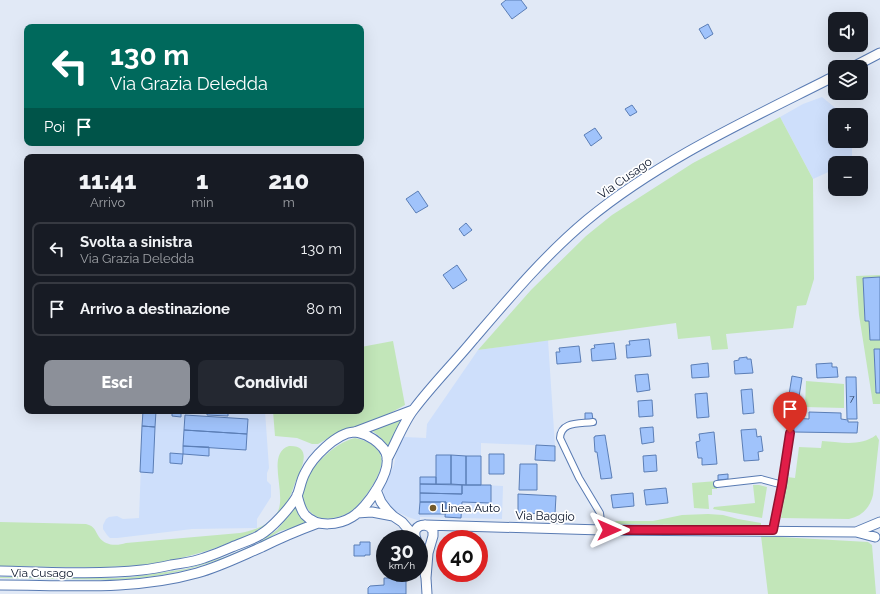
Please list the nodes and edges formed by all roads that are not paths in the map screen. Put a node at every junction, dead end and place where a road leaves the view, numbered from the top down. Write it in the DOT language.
graph roads {
  1 [pos="880,53"];
  2 [pos="866,60"];
  3 [pos="828,80"];
  4 [pos="413,410"];
  5 [pos="593,422"];
  6 [pos="354,432"];
  7 [pos="790,433"];
  8 [pos="387,459"];
  9 [pos="717,484"];
  10 [pos="782,485"];
  11 [pos="376,490"];
  12 [pos="297,495"];
  13 [pos="357,513"];
  14 [pos="392,516"];
  15 [pos="402,522"];
  16 [pos="878,522"];
  17 [pos="318,523"];
  18 [pos="423,525"];
  19 [pos="449,526"];
  20 [pos="409,530"];
  21 [pos="415,530"];
  22 [pos="602,530"];
  23 [pos="773,530"];
  24 [pos="856,532"];
  25 [pos="432,537"];
  26 [pos="878,539"];
  27 [pos="428,541"];
  28 [pos="428,555"];
  29 [pos="0,571"];
  30 [pos="426,582"];
  31 [pos="0,585"];
  32 [pos="427,594"];
  1 -- 2 [label="main road"];
  3 -- 4 [label="main road, Via Cusago"];
  4 -- 6 [label="main road"];
  4 -- 8 [label="main road, Via Cusago"];
  5 -- 22 [label="street"];
  6 -- 8 [label="main road"];
  6 -- 12 [label="main road"];
  7 -- 10 [label="street"];
  8 -- 11 [label="main road"];
  9 -- 10 [label="street"];
  10 -- 23 [label="street"];
  11 -- 13 [label="main road"];
  11 -- 14 [label="main road, Via Baggio"];
  12 -- 17 [label="main road"];
  12 -- 29 [label="main road, Via Cusago"];
  13 -- 14 [label="main road, Via Baggio"];
  13 -- 17 [label="main road"];
  14 -- 15 [label="main road, Via Baggio"];
  15 -- 18 [label="main road, Via Baggio"];
  15 -- 20 [label="main road, Via Baggio"];
  16 -- 24 [label="main road, Via Baggio"];
  16 -- 26 [label="main road"];
  17 -- 31 [label="main road, Via Cusago"];
  18 -- 19 [label="main road, Via Baggio"];
  18 -- 21 [label="main road"];
  18 -- 25 [label="main road"];
  19 -- 22 [label="main road, Via Baggio"];
  19 -- 25 [label="main road"];
  22 -- 23 [label="main road, Via Baggio"];
  23 -- 24 [label="main road, Via Baggio"];
  24 -- 26 [label="main road, Via Baggio"];
  25 -- 27 [label="main road"];
  25 -- 28 [label="main road"];
  30 -- 32 [label="main road"];
}
